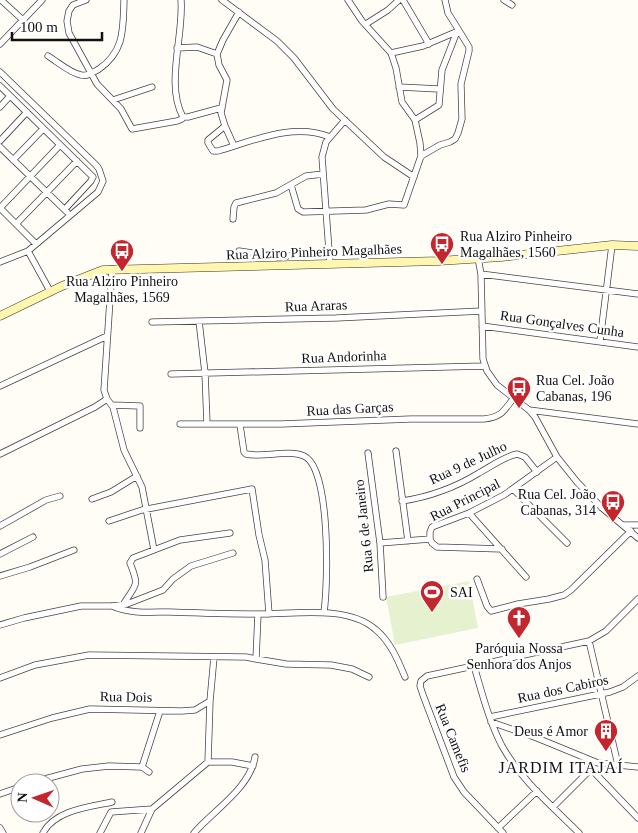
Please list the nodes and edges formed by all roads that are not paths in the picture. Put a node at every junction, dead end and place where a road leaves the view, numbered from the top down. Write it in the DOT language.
graph roads {
  1 [pos="2,0"];
  2 [pos="86,0"];
  3 [pos="124,0"];
  4 [pos="181,0"];
  5 [pos="222,0"];
  6 [pos="348,0"];
  7 [pos="401,0"];
  8 [pos="446,0"];
  9 [pos="504,0"];
  10 [pos="39,1"];
  11 [pos="71,2"];
  12 [pos="512,5"];
  13 [pos="239,12"];
  14 [pos="23,20"];
  15 [pos="366,24"];
  16 [pos="457,30"];
  17 [pos="0,31"];
  18 [pos="6,37"];
  19 [pos="0,44"];
  20 [pos="429,44"];
  21 [pos="177,48"];
  22 [pos="391,53"];
  23 [pos="217,54"];
  24 [pos="48,56"];
  25 [pos="0,72"];
  26 [pos="91,74"];
  27 [pos="0,86"];
  28 [pos="152,87"];
  29 [pos="399,87"];
  30 [pos="439,89"];
  31 [pos="10,96"];
  32 [pos="113,100"];
  33 [pos="0,107"];
  34 [pos="221,108"];
  35 [pos="27,112"];
  36 [pos="182,117"];
  37 [pos="346,120"];
  38 [pos="415,120"];
  39 [pos="225,126"];
  40 [pos="43,129"];
  41 [pos="330,137"];
  42 [pos="0,140"];
  43 [pos="60,145"];
  44 [pos="234,146"];
  45 [pos="0,147"];
  46 [pos="420,156"];
  47 [pos="13,160"];
  48 [pos="77,161"];
  49 [pos="323,174"];
  50 [pos="30,176"];
  51 [pos="414,177"];
  52 [pos="291,185"];
  53 [pos="47,192"];
  54 [pos="0,208"];
  55 [pos="64,209"];
  56 [pos="326,211"];
  57 [pos="70,215"];
  58 [pos="233,219"];
  59 [pos="16,224"];
  60 [pos="36,244"];
  61 [pos="612,245"];
  62 [pos="638,246"];
  63 [pos="28,251"];
  64 [pos="239,251"];
  65 [pos="328,251"];
  66 [pos="478,258"];
  67 [pos="0,262"];
  68 [pos="330,264"];
  69 [pos="112,269"];
  70 [pos="481,274"];
  71 [pos="607,289"];
  72 [pos="50,292"];
  73 [pos="638,294"];
  74 [pos="482,311"];
  75 [pos="0,316"];
  76 [pos="199,321"];
  77 [pos="152,322"];
  78 [pos="482,326"];
  79 [pos="107,336"];
  80 [pos="600,341"];
  81 [pos="638,347"];
  82 [pos="484,366"];
  83 [pos="205,373"];
  84 [pos="171,374"];
  85 [pos="0,386"];
  86 [pos="107,399"];
  87 [pos="513,399"];
  88 [pos="112,404"];
  89 [pos="529,410"];
  90 [pos="180,424"];
  91 [pos="207,424"];
  92 [pos="638,424"];
  93 [pos="240,425"];
  94 [pos="140,428"];
  95 [pos="396,451"];
  96 [pos="368,452"];
  97 [pos="0,454"];
  98 [pos="558,457"];
  99 [pos="537,472"];
  100 [pos="137,476"];
  101 [pos="513,489"];
  102 [pos="60,496"];
  103 [pos="92,499"];
  104 [pos="402,501"];
  105 [pos="146,509"];
  106 [pos="469,513"];
  107 [pos="109,521"];
  108 [pos="624,525"];
  109 [pos="638,525"];
  110 [pos="0,526"];
  111 [pos="631,531"];
  112 [pos="230,533"];
  113 [pos="33,537"];
  114 [pos="638,538"];
  115 [pos="430,539"];
  116 [pos="408,541"];
  117 [pos="380,544"];
  118 [pos="566,544"];
  119 [pos="502,549"];
  120 [pos="74,550"];
  121 [pos="154,550"];
  122 [pos="233,553"];
  123 [pos="0,554"];
  124 [pos="0,576"];
  125 [pos="526,577"];
  126 [pos="477,579"];
  127 [pos="383,597"];
  128 [pos="638,599"];
  129 [pos="124,605"];
  130 [pos="112,606"];
  131 [pos="324,612"];
  132 [pos="258,614"];
  133 [pos="269,614"];
  134 [pos="0,624"];
  135 [pos="589,641"];
  136 [pos="214,657"];
  137 [pos="256,659"];
  138 [pos="474,666"];
  139 [pos="638,676"];
  140 [pos="369,677"];
  141 [pos="405,677"];
  142 [pos="0,678"];
  143 [pos="602,694"];
  144 [pos="210,701"];
  145 [pos="160,711"];
  146 [pos="491,720"];
  147 [pos="0,735"];
  148 [pos="255,757"];
  149 [pos="583,757"];
  150 [pos="208,762"];
  151 [pos="618,765"];
  152 [pos="253,766"];
  153 [pos="142,767"];
  154 [pos="638,767"];
  155 [pos="591,769"];
  156 [pos="149,772"];
  157 [pos="60,775"];
  158 [pos="537,791"];
  159 [pos="112,802"];
  160 [pos="553,807"];
  161 [pos="152,809"];
  162 [pos="638,818"];
  163 [pos="0,828"];
  164 [pos="501,831"];
  165 [pos="3,833"];
  166 [pos="44,833"];
  167 [pos="100,833"];
  168 [pos="141,833"];
  169 [pos="194,833"];
  170 [pos="578,833"];
  1 -- 14 [label="street"];
  2 -- 11 [label="street"];
  3 -- 26 [label="street"];
  4 -- 21 [label="street"];
  5 -- 13 [label="street"];
  6 -- 15 [label="street"];
  7 -- 15 [label="street"];
  7 -- 20 [label="street"];
  8 -- 16 [label="street"];
  9 -- 12 [label="street"];
  10 -- 14 [label="street"];
  11 -- 26 [label="street"];
  13 -- 23 [label="street"];
  13 -- 37 [label="street"];
  14 -- 18 [label="street"];
  15 -- 22 [label="street"];
  16 -- 20 [label="street"];
  16 -- 30 [label="street"];
  16 -- 46 [label="street"];
  17 -- 18 [label="street"];
  18 -- 19 [label="street"];
  20 -- 22 [label="street"];
  21 -- 23 [label="street"];
  21 -- 36 [label="street"];
  22 -- 29 [label="street"];
  23 -- 34 [label="street"];
  24 -- 26 [label="street"];
  25 -- 57 [label="street"];
  26 -- 32 [label="street"];
  27 -- 31 [label="street"];
  28 -- 32 [label="street"];
  29 -- 30 [label="street"];
  29 -- 38 [label="street"];
  30 -- 38 [label="street"];
  31 -- 33 [label="street"];
  31 -- 35 [label="street"];
  32 -- 36 [label="street"];
  34 -- 36 [label="street"];
  34 -- 39 [label="street"];
  35 -- 40 [label="street"];
  35 -- 42 [label="street"];
  37 -- 41 [label="street"];
  37 -- 51 [label="street"];
  38 -- 46 [label="street"];
  39 -- 44 [label="street"];
  39 -- 44 [label="street"];
  40 -- 43 [label="street"];
  40 -- 47 [label="street"];
  41 -- 44 [label="street"];
  41 -- 49 [label="street"];
  43 -- 48 [label="street"];
  43 -- 50 [label="street"];
  45 -- 47 [label="street"];
  46 -- 51 [label="street"];
  47 -- 50 [label="street"];
  48 -- 53 [label="street"];
  48 -- 55 [label="street"];
  49 -- 52 [label="street"];
  49 -- 56 [label="street"];
  50 -- 53 [label="street"];
  50 -- 54 [label="street"];
  51 -- 56 [label="street"];
  52 -- 56 [label="street"];
  52 -- 58 [label="street"];
  53 -- 55 [label="street"];
  53 -- 59 [label="street"];
  54 -- 59 [label="street"];
  55 -- 57 [label="street"];
  56 -- 65 [label="street"];
  57 -- 60 [label="street"];
  59 -- 60 [label="street"];
  60 -- 63 [label="street"];
  61 -- 62 [label="street, Rua Alziro Pinheiro Magalhães"];
  61 -- 66 [label="street, Rua Alziro Pinheiro Magalhães"];
  61 -- 71 [label="street"];
  63 -- 67 [label="street"];
  63 -- 72 [label="street"];
  64 -- 65 [label="street"];
  65 -- 68 [label="street"];
  66 -- 68 [label="street, Rua Alziro Pinheiro Magalhães"];
  66 -- 70 [label="street"];
  68 -- 69 [label="street, Rua Alziro Pinheiro Magalhães"];
  69 -- 72 [label="street, Rua Alziro Pinheiro Magalhães"];
  69 -- 79 [label="street"];
  70 -- 71 [label="street"];
  70 -- 74 [label="street"];
  71 -- 73 [label="street"];
  71 -- 80 [label="street"];
  72 -- 75 [label="street, Rua Alziro Pinheiro Magalhães"];
  74 -- 76 [label="street, Rua Araras"];
  74 -- 78 [label="street"];
  76 -- 77 [label="street, Rua Araras"];
  76 -- 83 [label="street"];
  78 -- 80 [label="street, Rua Gonçalves Cunha"];
  78 -- 82 [label="street"];
  79 -- 85 [label="street"];
  79 -- 86 [label="street"];
  80 -- 81 [label="street, Rua Gonçalves Cunha"];
  82 -- 83 [label="street, Rua Andorinha"];
  82 -- 87 [label="street"];
  83 -- 84 [label="street, Rua Andorinha"];
  83 -- 91 [label="street"];
  86 -- 88 [label="street"];
  86 -- 97 [label="street"];
  87 -- 89 [label="street"];
  87 -- 93 [label="street, Rua das Garças"];
  88 -- 94 [label="street"];
  88 -- 100 [label="street"];
  89 -- 92 [label="street"];
  89 -- 98 [label="street"];
  90 -- 91 [label="street, Rua das Garças"];
  91 -- 93 [label="street, Rua das Garças"];
  93 -- 131 [label="street"];
  95 -- 104 [label="street"];
  96 -- 117 [label="street, Rua 6 de Janeiro"];
  98 -- 99 [label="street, Rua Principal"];
  98 -- 108 [label="street"];
  99 -- 101 [label="street, Rua Principal"];
  99 -- 104 [label="street, Rua 9 de Julho"];
  100 -- 103 [label="street"];
  100 -- 105 [label="street"];
  101 -- 106 [label="street, Rua Principal"];
  101 -- 118 [label="street"];
  102 -- 110 [label="street"];
  104 -- 116 [label="street"];
  105 -- 107 [label="street"];
  105 -- 121 [label="street"];
  105 -- 133 [label="street"];
  106 -- 115 [label="street, Rua Principal"];
  106 -- 119 [label="street"];
  108 -- 109 [label="street"];
  108 -- 111 [label="street"];
  111 -- 114 [label="street"];
  111 -- 126 [label="street"];
  112 -- 121 [label="street"];
  113 -- 123 [label="street"];
  115 -- 116 [label="street, Rua Principal"];
  115 -- 119 [label="street"];
  116 -- 117 [label="street, Rua Principal"];
  117 -- 127 [label="street, Rua 6 de Janeiro"];
  119 -- 125 [label="street"];
  120 -- 124 [label="street"];
  121 -- 129 [label="street"];
  122 -- 129 [label="street"];
  128 -- 135 [label="street"];
  129 -- 130 [label="street"];
  130 -- 132 [label="street"];
  130 -- 134 [label="street"];
  131 -- 133 [label="street"];
  131 -- 141 [label="street"];
  132 -- 133 [label="street"];
  132 -- 137 [label="street"];
  135 -- 138 [label="street"];
  135 -- 143 [label="street"];
  136 -- 137 [label="street"];
  136 -- 142 [label="street"];
  136 -- 144 [label="street"];
  137 -- 140 [label="street"];
  138 -- 146 [label="street"];
  138 -- 164 [label="street, Rua Camefis"];
  139 -- 143 [label="street, Rua dos Cabiros"];
  143 -- 146 [label="street, Rua dos Cabiros"];
  143 -- 151 [label="street"];
  144 -- 145 [label="street, Rua Dois"];
  144 -- 150 [label="street"];
  145 -- 147 [label="street, Rua Dois"];
  145 -- 153 [label="street"];
  146 -- 149 [label="street"];
  146 -- 158 [label="street"];
  148 -- 152 [label="street"];
  149 -- 151 [label="street"];
  149 -- 155 [label="street"];
  150 -- 152 [label="street"];
  150 -- 161 [label="street"];
  151 -- 154 [label="street"];
  152 -- 169 [label="street"];
  153 -- 156 [label="street"];
  153 -- 157 [label="street"];
  155 -- 160 [label="street"];
  155 -- 162 [label="street"];
  158 -- 160 [label="street"];
  158 -- 164 [label="street"];
  159 -- 166 [label="street"];
  160 -- 170 [label="street"];
  161 -- 167 [label="street"];
  161 -- 168 [label="street"];
  163 -- 165 [label="street"];
}
